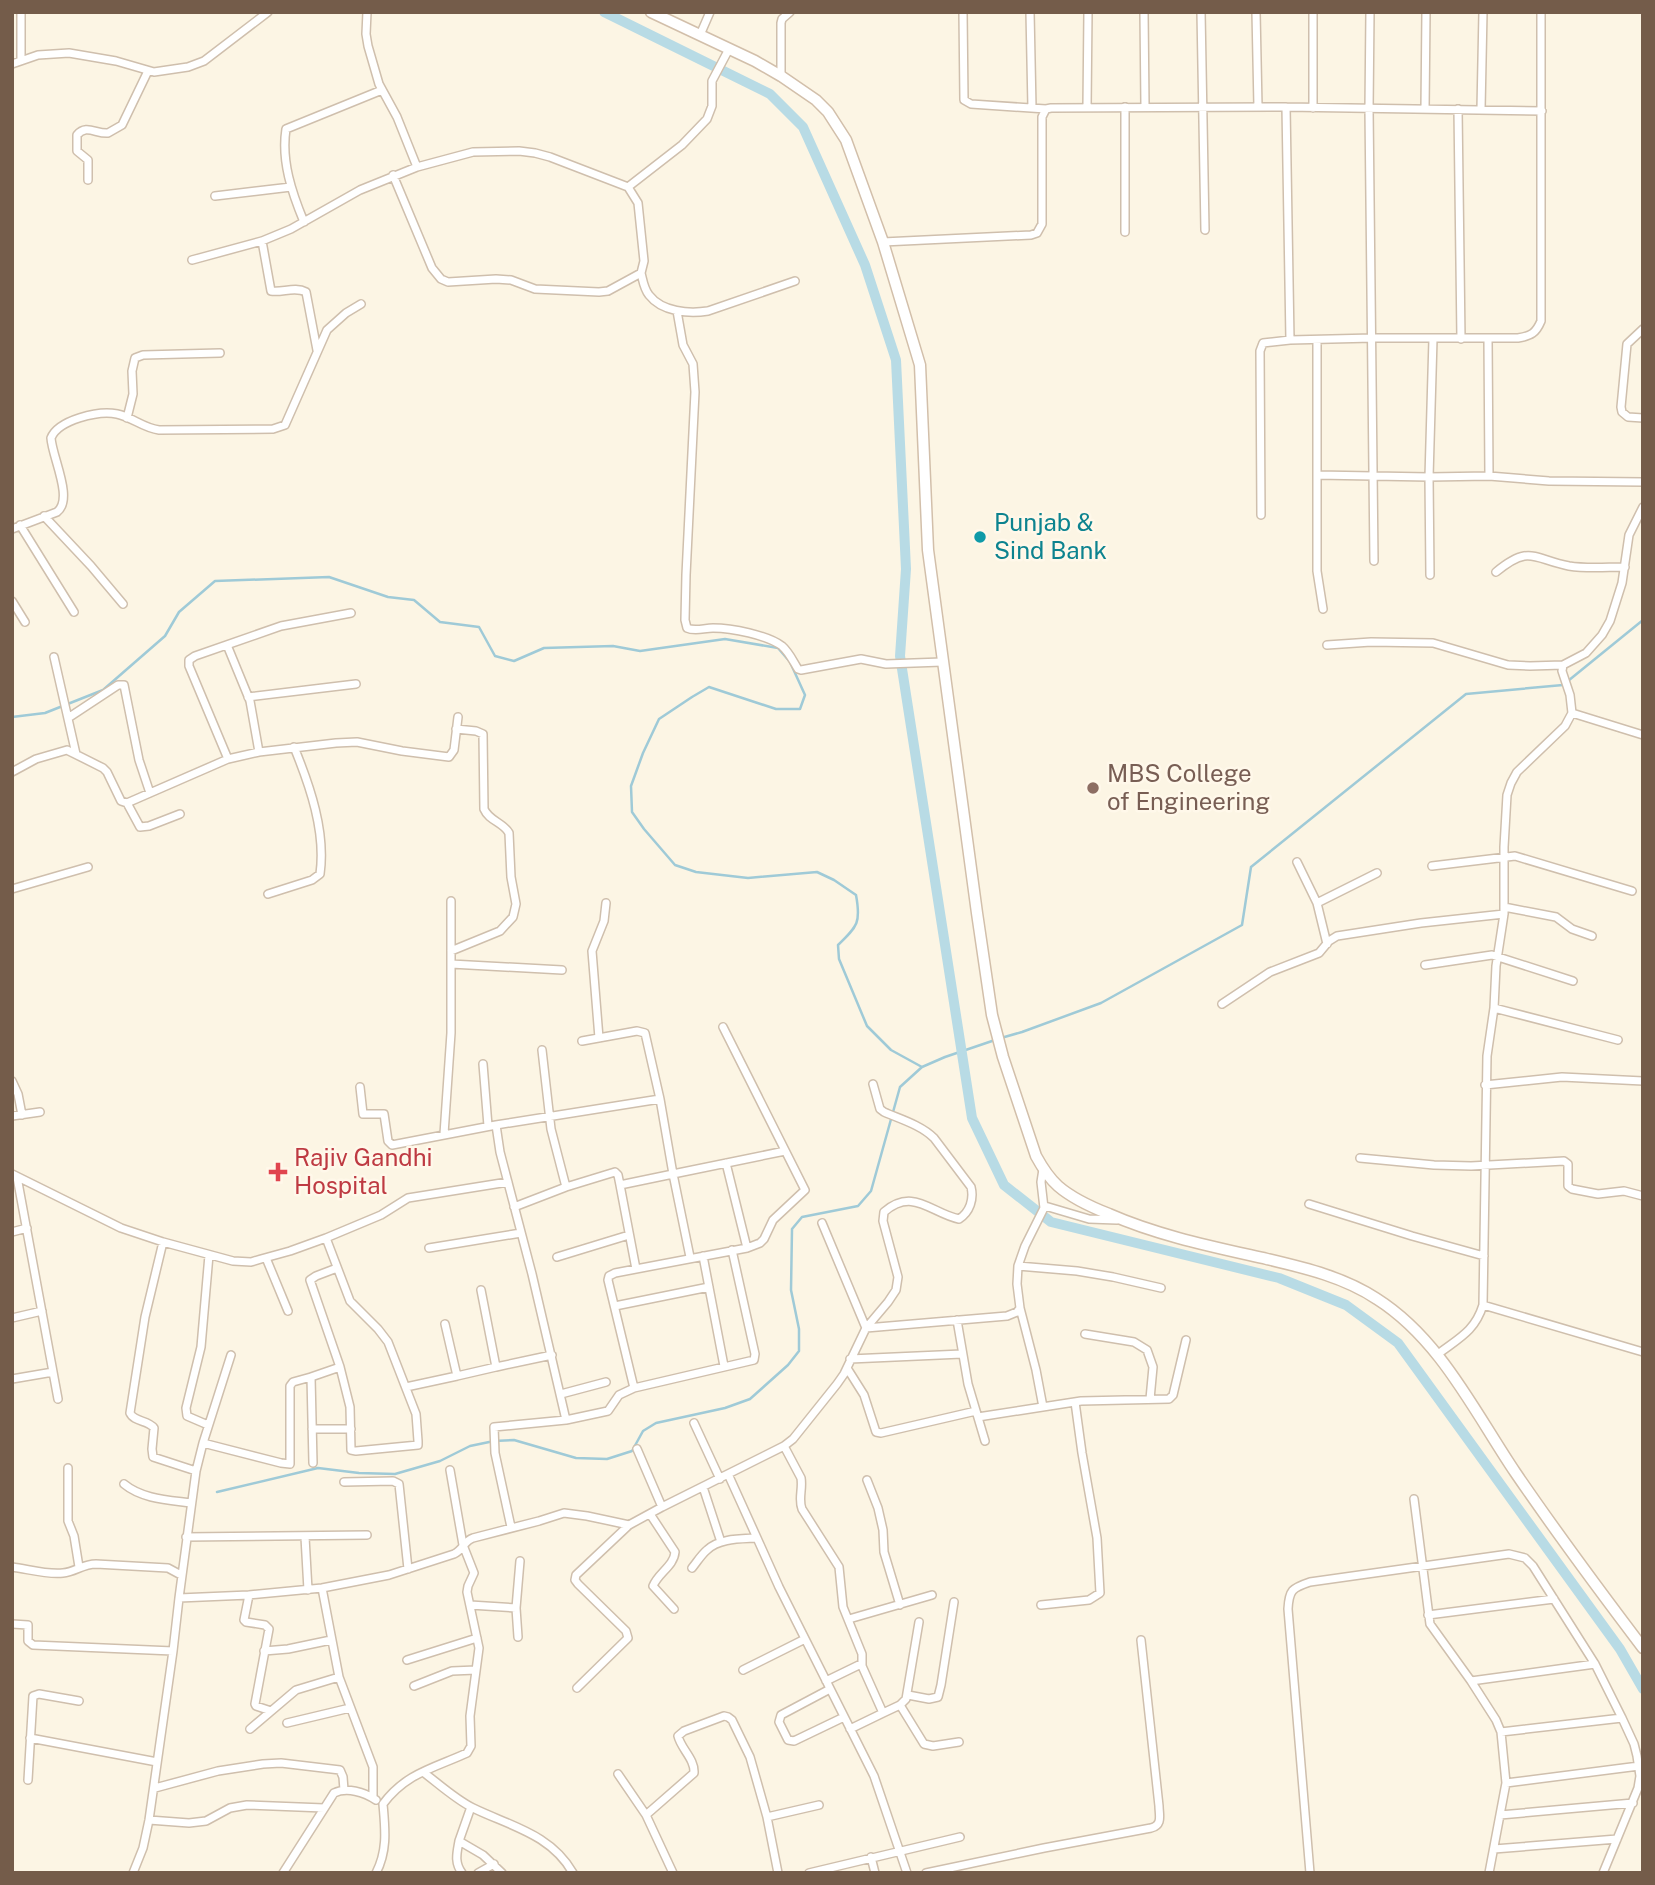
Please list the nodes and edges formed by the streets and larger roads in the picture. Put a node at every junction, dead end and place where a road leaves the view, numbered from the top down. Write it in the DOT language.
graph roads {
  1 [pos="21,12"];
  2 [pos="268,12"];
  3 [pos="367,12"];
  4 [pos="651,12"];
  5 [pos="710,12"];
  6 [pos="790,12"];
  7 [pos="963,12"];
  8 [pos="1030,12"];
  9 [pos="1088,12"];
  10 [pos="1144,12"];
  11 [pos="1201,12"];
  12 [pos="1256,12"];
  13 [pos="1313,12"];
  14 [pos="1370,12"];
  15 [pos="1426,12"];
  16 [pos="1483,12"];
  17 [pos="1541,12"];
  18 [pos="700,36"];
  19 [pos="727,53"];
  20 [pos="21,60"];
  21 [pos="12,64"];
  22 [pos="148,71"];
  23 [pos="781,76"];
  24 [pos="382,90"];
  25 [pos="1145,106"];
  26 [pos="1087,107"];
  27 [pos="1125,107"];
  28 [pos="1203,107"];
  29 [pos="1258,107"];
  30 [pos="1286,107"];
  31 [pos="1032,108"];
  32 [pos="1313,108"];
  33 [pos="1046,109"];
  34 [pos="1369,109"];
  35 [pos="1425,109"];
  36 [pos="1458,109"];
  37 [pos="1481,110"];
  38 [pos="1542,111"];
  39 [pos="416,167"];
  40 [pos="393,175"];
  41 [pos="88,180"];
  42 [pos="290,187"];
  43 [pos="628,187"];
  44 [pos="215,196"];
  45 [pos="304,222"];
  46 [pos="1205,230"];
  47 [pos="1125,232"];
  48 [pos="261,242"];
  49 [pos="883,242"];
  50 [pos="192,260"];
  51 [pos="641,273"];
  52 [pos="795,281"];
  53 [pos="361,304"];
  54 [pos="677,311"];
  55 [pos="1643,330"];
  56 [pos="1373,338"];
  57 [pos="1433,339"];
  58 [pos="1461,339"];
  59 [pos="1488,339"];
  60 [pos="1290,340"];
  61 [pos="1317,340"];
  62 [pos="317,350"];
  63 [pos="220,353"];
  64 [pos="127,418"];
  65 [pos="1643,418"];
  66 [pos="1317,475"];
  67 [pos="1489,476"];
  68 [pos="1374,477"];
  69 [pos="1429,477"];
  70 [pos="1643,482"];
  71 [pos="1643,507"];
  72 [pos="1261,515"];
  73 [pos="44,516"];
  74 [pos="16,527"];
  75 [pos="1374,561"];
  76 [pos="1625,567"];
  77 [pos="1496,572"];
  78 [pos="1430,575"];
  79 [pos="12,601"];
  80 [pos="123,604"];
  81 [pos="1323,609"];
  82 [pos="74,612"];
  83 [pos="351,613"];
  84 [pos="24,622"];
  85 [pos="228,645"];
  86 [pos="1327,645"];
  87 [pos="54,657"];
  88 [pos="942,662"];
  89 [pos="1562,668"];
  90 [pos="356,684"];
  91 [pos="248,697"];
  92 [pos="1572,713"];
  93 [pos="67,715"];
  94 [pos="458,717"];
  95 [pos="456,729"];
  96 [pos="1643,735"];
  97 [pos="295,747"];
  98 [pos="259,752"];
  99 [pos="76,754"];
  100 [pos="228,759"];
  101 [pos="12,772"];
  102 [pos="150,793"];
  103 [pos="127,803"];
  104 [pos="180,814"];
  105 [pos="1504,857"];
  106 [pos="1297,862"];
  107 [pos="1432,866"];
  108 [pos="88,867"];
  109 [pos="1377,873"];
  110 [pos="12,889"];
  111 [pos="1632,891"];
  112 [pos="268,894"];
  113 [pos="451,901"];
  114 [pos="606,903"];
  115 [pos="1317,903"];
  116 [pos="1504,910"];
  117 [pos="1592,936"];
  118 [pos="1327,944"];
  119 [pos="451,951"];
  120 [pos="1498,956"];
  121 [pos="451,964"];
  122 [pos="1425,965"];
  123 [pos="562,970"];
  124 [pos="1573,981"];
  125 [pos="1222,1004"];
  126 [pos="1494,1008"];
  127 [pos="723,1027"];
  128 [pos="598,1038"];
  129 [pos="1618,1040"];
  130 [pos="582,1041"];
  131 [pos="542,1050"];
  132 [pos="483,1064"];
  133 [pos="12,1081"];
  134 [pos="1643,1081"];
  135 [pos="873,1084"];
  136 [pos="1485,1085"];
  137 [pos="360,1087"];
  138 [pos="660,1099"];
  139 [pos="40,1112"];
  140 [pos="22,1115"];
  141 [pos="12,1116"];
  142 [pos="549,1118"];
  143 [pos="492,1125"];
  144 [pos="444,1134"];
  145 [pos="785,1151"];
  146 [pos="1360,1157"];
  147 [pos="726,1163"];
  148 [pos="1486,1166"];
  149 [pos="1043,1169"];
  150 [pos="673,1174"];
  151 [pos="15,1175"];
  152 [pos="508,1182"];
  153 [pos="620,1185"];
  154 [pos="566,1186"];
  155 [pos="1643,1196"];
  156 [pos="1309,1204"];
  157 [pos="514,1207"];
  158 [pos="1044,1208"];
  159 [pos="1122,1220"];
  160 [pos="822,1223"];
  161 [pos="27,1228"];
  162 [pos="12,1232"];
  163 [pos="521,1233"];
  164 [pos="629,1235"];
  165 [pos="326,1238"];
  166 [pos="163,1242"];
  167 [pos="429,1248"];
  168 [pos="747,1248"];
  169 [pos="732,1250"];
  170 [pos="209,1255"];
  171 [pos="703,1256"];
  172 [pos="1484,1256"];
  173 [pos="557,1257"];
  174 [pos="690,1257"];
  175 [pos="266,1258"];
  176 [pos="1018,1266"];
  177 [pos="337,1268"];
  178 [pos="636,1269"];
  179 [pos="709,1287"];
  180 [pos="1161,1288"];
  181 [pos="481,1290"];
  182 [pos="1483,1305"];
  183 [pos="615,1306"];
  184 [pos="1020,1308"];
  185 [pos="42,1311"];
  186 [pos="288,1311"];
  187 [pos="12,1318"];
  188 [pos="957,1320"];
  189 [pos="445,1324"];
  190 [pos="866,1328"];
  191 [pos="1085,1334"];
  192 [pos="1186,1340"];
  193 [pos="1643,1352"];
  194 [pos="962,1354"];
  195 [pos="1438,1354"];
  196 [pos="231,1355"];
  197 [pos="552,1355"];
  198 [pos="850,1359"];
  199 [pos="724,1366"];
  200 [pos="340,1367"];
  201 [pos="496,1367"];
  202 [pos="847,1368"];
  203 [pos="53,1372"];
  204 [pos="457,1376"];
  205 [pos="311,1377"];
  206 [pos="12,1379"];
  207 [pos="606,1382"];
  208 [pos="406,1387"];
  209 [pos="634,1388"];
  210 [pos="561,1394"];
  211 [pos="58,1399"];
  212 [pos="1150,1399"];
  213 [pos="1075,1402"];
  214 [pos="1043,1407"];
  215 [pos="977,1414"];
  216 [pos="566,1420"];
  217 [pos="694,1423"];
  218 [pos="208,1425"];
  219 [pos="312,1429"];
  220 [pos="351,1429"];
  221 [pos="985,1441"];
  222 [pos="203,1443"];
  223 [pos="785,1447"];
  224 [pos="637,1449"];
  225 [pos="313,1463"];
  226 [pos="68,1468"];
  227 [pos="450,1470"];
  228 [pos="196,1471"];
  229 [pos="728,1474"];
  230 [pos="720,1479"];
  231 [pos="867,1480"];
  232 [pos="344,1482"];
  233 [pos="124,1484"];
  234 [pos="703,1487"];
  235 [pos="192,1498"];
  236 [pos="1414,1499"];
  237 [pos="662,1507"];
  238 [pos="650,1514"];
  239 [pos="629,1525"];
  240 [pos="510,1527"];
  241 [pos="367,1535"];
  242 [pos="305,1536"];
  243 [pos="186,1537"];
  244 [pos="757,1538"];
  245 [pos="721,1542"];
  246 [pos="463,1545"];
  247 [pos="520,1561"];
  248 [pos="1422,1565"];
  249 [pos="12,1567"];
  250 [pos="79,1567"];
  251 [pos="692,1568"];
  252 [pos="408,1569"];
  253 [pos="181,1575"];
  254 [pos="322,1588"];
  255 [pos="307,1590"];
  256 [pos="249,1595"];
  257 [pos="932,1595"];
  258 [pos="179,1598"];
  259 [pos="1554,1599"];
  260 [pos="954,1602"];
  261 [pos="470,1605"];
  262 [pos="900,1605"];
  263 [pos="1041,1605"];
  264 [pos="516,1608"];
  265 [pos="674,1609"];
  266 [pos="1428,1615"];
  267 [pos="849,1619"];
  268 [pos="919,1622"];
  269 [pos="12,1624"];
  270 [pos="477,1637"];
  271 [pos="517,1637"];
  272 [pos="805,1639"];
  273 [pos="331,1640"];
  274 [pos="1141,1640"];
  275 [pos="1643,1648"];
  276 [pos="173,1651"];
  277 [pos="264,1651"];
  278 [pos="407,1660"];
  279 [pos="861,1664"];
  280 [pos="1595,1664"];
  281 [pos="476,1670"];
  282 [pos="743,1670"];
  283 [pos="339,1678"];
  284 [pos="1471,1681"];
  285 [pos="828,1685"];
  286 [pos="414,1686"];
  287 [pos="577,1688"];
  288 [pos="908,1695"];
  289 [pos="79,1701"];
  290 [pos="900,1705"];
  291 [pos="350,1708"];
  292 [pos="271,1711"];
  293 [pos="883,1713"];
  294 [pos="844,1717"];
  295 [pos="1622,1718"];
  296 [pos="287,1723"];
  297 [pos="250,1729"];
  298 [pos="850,1729"];
  299 [pos="1501,1732"];
  300 [pos="30,1738"];
  301 [pos="959,1742"];
  302 [pos="158,1762"];
  303 [pos="1639,1766"];
  304 [pos="423,1772"];
  305 [pos="618,1774"];
  306 [pos="28,1780"];
  307 [pos="1506,1783"];
  308 [pos="155,1787"];
  309 [pos="344,1790"];
  310 [pos="373,1797"];
  311 [pos="1633,1803"];
  312 [pos="383,1804"];
  313 [pos="819,1805"];
  314 [pos="471,1807"];
  315 [pos="324,1808"];
  316 [pos="646,1815"];
  317 [pos="1500,1815"];
  318 [pos="766,1817"];
  319 [pos="149,1821"];
  320 [pos="960,1837"];
  321 [pos="1617,1839"];
  322 [pos="459,1841"];
  323 [pos="1494,1849"];
  324 [pos="900,1850"];
  325 [pos="871,1857"];
  326 [pos="494,1864"];
  327 [pos="133,1873"];
  328 [pos="283,1873"];
  329 [pos="376,1873"];
  330 [pos="462,1873"];
  331 [pos="478,1873"];
  332 [pos="502,1873"];
  333 [pos="573,1873"];
  334 [pos="673,1873"];
  335 [pos="778,1873"];
  336 [pos="809,1873"];
  337 [pos="875,1873"];
  338 [pos="907,1873"];
  339 [pos="926,1873"];
  340 [pos="1310,1873"];
  341 [pos="1489,1873"];
  342 [pos="1603,1873"];
  1 -- 20 [label="street"];
  2 -- 22 [label="street"];
  3 -- 24 [label="street"];
  4 -- 18 [label="street"];
  5 -- 18 [label="street"];
  6 -- 23 [label="street"];
  7 -- 31 [label="street"];
  8 -- 31 [label="street"];
  9 -- 26 [label="street"];
  10 -- 25 [label="street"];
  11 -- 28 [label="street"];
  12 -- 29 [label="street"];
  13 -- 32 [label="street"];
  14 -- 34 [label="street"];
  15 -- 35 [label="street"];
  16 -- 37 [label="street"];
  17 -- 38 [label="street"];
  18 -- 19 [label="street"];
  19 -- 23 [label="street"];
  19 -- 43 [label="street"];
  20 -- 21 [label="street"];
  20 -- 22 [label="street"];
  22 -- 41 [label="street"];
  23 -- 49 [label="street"];
  24 -- 39 [label="street"];
  24 -- 42 [label="street"];
  25 -- 27 [label="street"];
  25 -- 28 [label="street"];
  26 -- 27 [label="street"];
  26 -- 33 [label="street"];
  27 -- 47 [label="street"];
  28 -- 29 [label="street"];
  28 -- 46 [label="street"];
  29 -- 30 [label="street"];
  30 -- 32 [label="street"];
  30 -- 60 [label="street"];
  31 -- 33 [label="street"];
  32 -- 34 [label="street"];
  33 -- 49 [label="street"];
  34 -- 35 [label="street"];
  34 -- 56 [label="street"];
  35 -- 36 [label="street"];
  36 -- 37 [label="street"];
  36 -- 58 [label="street"];
  37 -- 38 [label="street"];
  38 -- 59 [label="street"];
  39 -- 40 [label="street"];
  39 -- 43 [label="street"];
  40 -- 45 [label="street"];
  40 -- 51 [label="street"];
  42 -- 44 [label="street"];
  42 -- 45 [label="street"];
  43 -- 51 [label="street"];
  45 -- 48 [label="street"];
  48 -- 50 [label="street"];
  48 -- 62 [label="street"];
  49 -- 88 [label="street"];
  51 -- 54 [label="street"];
  52 -- 54 [label="street"];
  53 -- 62 [label="street"];
  54 -- 88 [label="street"];
  55 -- 65 [label="street"];
  56 -- 57 [label="street"];
  56 -- 61 [label="street"];
  56 -- 68 [label="street"];
  57 -- 58 [label="street"];
  57 -- 69 [label="street"];
  58 -- 59 [label="street"];
  59 -- 67 [label="street"];
  60 -- 61 [label="street"];
  60 -- 72 [label="street"];
  61 -- 66 [label="street"];
  62 -- 64 [label="street"];
  63 -- 64 [label="street"];
  64 -- 73 [label="street"];
  66 -- 68 [label="street"];
  66 -- 81 [label="street"];
  67 -- 69 [label="street"];
  67 -- 70 [label="street"];
  68 -- 69 [label="street"];
  68 -- 75 [label="street"];
  69 -- 78 [label="street"];
  71 -- 76 [label="street"];
  73 -- 74 [label="street"];
  73 -- 80 [label="street"];
  74 -- 82 [label="street"];
  76 -- 77 [label="street"];
  76 -- 89 [label="street"];
  79 -- 84 [label="street"];
  83 -- 85 [label="street"];
  85 -- 91 [label="street"];
  85 -- 100 [label="street"];
  86 -- 89 [label="street"];
  87 -- 93 [label="street"];
  88 -- 149 [label="street"];
  89 -- 92 [label="street"];
  90 -- 91 [label="street"];
  91 -- 98 [label="street"];
  92 -- 96 [label="street"];
  92 -- 105 [label="street"];
  93 -- 99 [label="street"];
  93 -- 102 [label="street"];
  94 -- 95 [label="street"];
  95 -- 97 [label="street"];
  95 -- 119 [label="street"];
  97 -- 98 [label="street"];
  97 -- 112 [label="street"];
  98 -- 100 [label="street"];
  99 -- 101 [label="street"];
  99 -- 103 [label="street"];
  100 -- 102 [label="street"];
  102 -- 103 [label="street"];
  103 -- 104 [label="street"];
  105 -- 107 [label="street"];
  105 -- 111 [label="street"];
  105 -- 116 [label="street"];
  106 -- 115 [label="street"];
  108 -- 110 [label="street"];
  109 -- 115 [label="street"];
  113 -- 119 [label="street"];
  114 -- 128 [label="street"];
  115 -- 118 [label="street"];
  116 -- 117 [label="street"];
  116 -- 118 [label="street"];
  116 -- 120 [label="street"];
  118 -- 125 [label="street"];
  119 -- 121 [label="street"];
  120 -- 122 [label="street"];
  120 -- 124 [label="street"];
  120 -- 126 [label="street"];
  121 -- 123 [label="street"];
  121 -- 144 [label="street"];
  126 -- 129 [label="street"];
  126 -- 136 [label="street"];
  127 -- 145 [label="street"];
  128 -- 130 [label="street"];
  128 -- 138 [label="street"];
  131 -- 142 [label="street"];
  132 -- 143 [label="street"];
  133 -- 140 [label="street"];
  134 -- 136 [label="street"];
  135 -- 190 [label="street"];
  136 -- 148 [label="street"];
  137 -- 144 [label="street"];
  138 -- 142 [label="street"];
  138 -- 150 [label="street"];
  139 -- 140 [label="street"];
  140 -- 141 [label="street"];
  142 -- 143 [label="street"];
  142 -- 154 [label="street"];
  143 -- 144 [label="street"];
  143 -- 152 [label="street"];
  145 -- 147 [label="street"];
  145 -- 168 [label="street"];
  146 -- 148 [label="street"];
  147 -- 150 [label="street"];
  147 -- 168 [label="street"];
  148 -- 155 [label="street"];
  148 -- 172 [label="street"];
  149 -- 158 [label="street"];
  149 -- 159 [label="street"];
  150 -- 153 [label="street"];
  150 -- 174 [label="street"];
  151 -- 161 [label="street"];
  151 -- 166 [label="street"];
  152 -- 157 [label="street"];
  152 -- 165 [label="street"];
  153 -- 154 [label="street"];
  153 -- 164 [label="street"];
  154 -- 157 [label="street"];
  156 -- 172 [label="street"];
  157 -- 163 [label="street"];
  158 -- 159 [label="street"];
  158 -- 176 [label="street"];
  159 -- 195 [label="street"];
  160 -- 190 [label="street"];
  161 -- 162 [label="street"];
  161 -- 185 [label="street"];
  163 -- 167 [label="street"];
  163 -- 197 [label="street"];
  164 -- 173 [label="street"];
  164 -- 178 [label="street"];
  165 -- 175 [label="street"];
  165 -- 177 [label="street"];
  166 -- 170 [label="street"];
  166 -- 228 [label="street"];
  168 -- 169 [label="street"];
  169 -- 171 [label="street"];
  169 -- 199 [label="street"];
  170 -- 175 [label="street"];
  170 -- 218 [label="street"];
  171 -- 174 [label="street"];
  171 -- 179 [label="street"];
  172 -- 182 [label="street"];
  174 -- 178 [label="street"];
  175 -- 186 [label="street"];
  176 -- 180 [label="street"];
  176 -- 184 [label="street"];
  177 -- 200 [label="street"];
  177 -- 208 [label="street"];
  178 -- 183 [label="street"];
  179 -- 183 [label="street"];
  179 -- 199 [label="street"];
  181 -- 201 [label="street"];
  182 -- 193 [label="street"];
  182 -- 195 [label="street"];
  183 -- 209 [label="street"];
  184 -- 188 [label="street"];
  184 -- 214 [label="street"];
  185 -- 187 [label="street"];
  185 -- 203 [label="street"];
  188 -- 190 [label="street"];
  188 -- 194 [label="street"];
  189 -- 204 [label="street"];
  190 -- 198 [label="street"];
  191 -- 212 [label="street"];
  192 -- 212 [label="street"];
  194 -- 198 [label="street"];
  194 -- 215 [label="street"];
  195 -- 275 [label="street"];
  196 -- 218 [label="street"];
  197 -- 201 [label="street"];
  197 -- 210 [label="street"];
  198 -- 202 [label="street"];
  199 -- 209 [label="street"];
  200 -- 205 [label="street"];
  200 -- 220 [label="street"];
  201 -- 204 [label="street"];
  202 -- 215 [label="street"];
  202 -- 223 [label="street"];
  203 -- 206 [label="street"];
  203 -- 211 [label="street"];
  204 -- 208 [label="street"];
  205 -- 219 [label="street"];
  205 -- 222 [label="street"];
  207 -- 210 [label="street"];
  208 -- 220 [label="street"];
  209 -- 216 [label="street"];
  210 -- 216 [label="street"];
  212 -- 213 [label="street"];
  213 -- 214 [label="street"];
  213 -- 263 [label="street"];
  214 -- 215 [label="street"];
  215 -- 221 [label="street"];
  216 -- 240 [label="street"];
  217 -- 230 [label="street"];
  218 -- 222 [label="street"];
  219 -- 220 [label="street"];
  219 -- 225 [label="street"];
  222 -- 228 [label="street"];
  223 -- 229 [label="street"];
  223 -- 267 [label="street"];
  224 -- 237 [label="street"];
  226 -- 250 [label="street"];
  227 -- 246 [label="street"];
  228 -- 235 [label="street"];
  229 -- 230 [label="street"];
  229 -- 244 [label="street"];
  230 -- 234 [label="street"];
  231 -- 262 [label="street"];
  232 -- 252 [label="street"];
  233 -- 235 [label="street"];
  234 -- 237 [label="street"];
  234 -- 245 [label="street"];
  235 -- 243 [label="street"];
  236 -- 248 [label="street"];
  237 -- 238 [label="street"];
  238 -- 239 [label="street"];
  238 -- 265 [label="street"];
  239 -- 240 [label="street"];
  239 -- 287 [label="street"];
  240 -- 246 [label="street"];
  241 -- 242 [label="street"];
  242 -- 243 [label="street"];
  242 -- 255 [label="street"];
  243 -- 253 [label="street"];
  244 -- 245 [label="street"];
  244 -- 272 [label="street"];
  245 -- 251 [label="street"];
  246 -- 252 [label="street"];
  246 -- 261 [label="street"];
  247 -- 264 [label="street"];
  248 -- 259 [label="street"];
  248 -- 266 [label="street"];
  248 -- 340 [label="street"];
  249 -- 250 [label="street"];
  250 -- 253 [label="street"];
  252 -- 254 [label="street"];
  253 -- 258 [label="street"];
  254 -- 255 [label="street"];
  254 -- 273 [label="street"];
  255 -- 256 [label="street"];
  256 -- 258 [label="street"];
  256 -- 277 [label="street"];
  257 -- 262 [label="street"];
  258 -- 276 [label="street"];
  259 -- 266 [label="street"];
  259 -- 280 [label="street"];
  260 -- 288 [label="street"];
  261 -- 264 [label="street"];
  261 -- 270 [label="street"];
  262 -- 267 [label="street"];
  264 -- 271 [label="street"];
  266 -- 284 [label="street"];
  267 -- 279 [label="street"];
  268 -- 288 [label="street"];
  269 -- 276 [label="street"];
  270 -- 278 [label="street"];
  270 -- 281 [label="street"];
  272 -- 282 [label="street"];
  272 -- 285 [label="street"];
  273 -- 277 [label="street"];
  273 -- 283 [label="street"];
  274 -- 339 [label="street"];
  276 -- 302 [label="street"];
  277 -- 292 [label="street"];
  279 -- 285 [label="street"];
  279 -- 293 [label="street"];
  280 -- 284 [label="street"];
  280 -- 295 [label="street"];
  281 -- 286 [label="street"];
  281 -- 304 [label="street"];
  283 -- 291 [label="street"];
  283 -- 292 [label="street"];
  284 -- 299 [label="street"];
  285 -- 294 [label="street"];
  285 -- 294 [label="street"];
  288 -- 290 [label="street"];
  289 -- 300 [label="street"];
  290 -- 293 [label="street"];
  290 -- 301 [label="street"];
  291 -- 296 [label="street"];
  291 -- 310 [label="street"];
  292 -- 297 [label="street"];
  293 -- 298 [label="street"];
  294 -- 298 [label="street"];
  295 -- 299 [label="street"];
  295 -- 303 [label="street"];
  298 -- 324 [label="street"];
  299 -- 307 [label="street"];
  300 -- 302 [label="street"];
  300 -- 306 [label="street"];
  302 -- 308 [label="street"];
  303 -- 307 [label="street"];
  303 -- 311 [label="street"];
  304 -- 312 [label="street"];
  304 -- 314 [label="street"];
  305 -- 316 [label="street"];
  307 -- 317 [label="street"];
  308 -- 309 [label="street"];
  308 -- 319 [label="street"];
  309 -- 310 [label="street"];
  309 -- 315 [label="street"];
  310 -- 312 [label="street"];
  311 -- 317 [label="street"];
  311 -- 321 [label="street"];
  312 -- 329 [label="street"];
  313 -- 318 [label="street"];
  314 -- 322 [label="street"];
  314 -- 333 [label="street"];
  315 -- 319 [label="street"];
  315 -- 328 [label="street"];
  316 -- 318 [label="street"];
  316 -- 334 [label="street"];
  317 -- 323 [label="street"];
  318 -- 335 [label="street"];
  319 -- 327 [label="street"];
  320 -- 324 [label="street"];
  321 -- 323 [label="street"];
  321 -- 342 [label="street"];
  322 -- 326 [label="street"];
  322 -- 330 [label="street"];
  323 -- 341 [label="street"];
  324 -- 325 [label="street"];
  324 -- 338 [label="street"];
  325 -- 336 [label="street"];
  325 -- 337 [label="street"];
  326 -- 331 [label="street"];
  326 -- 332 [label="street"];
}
